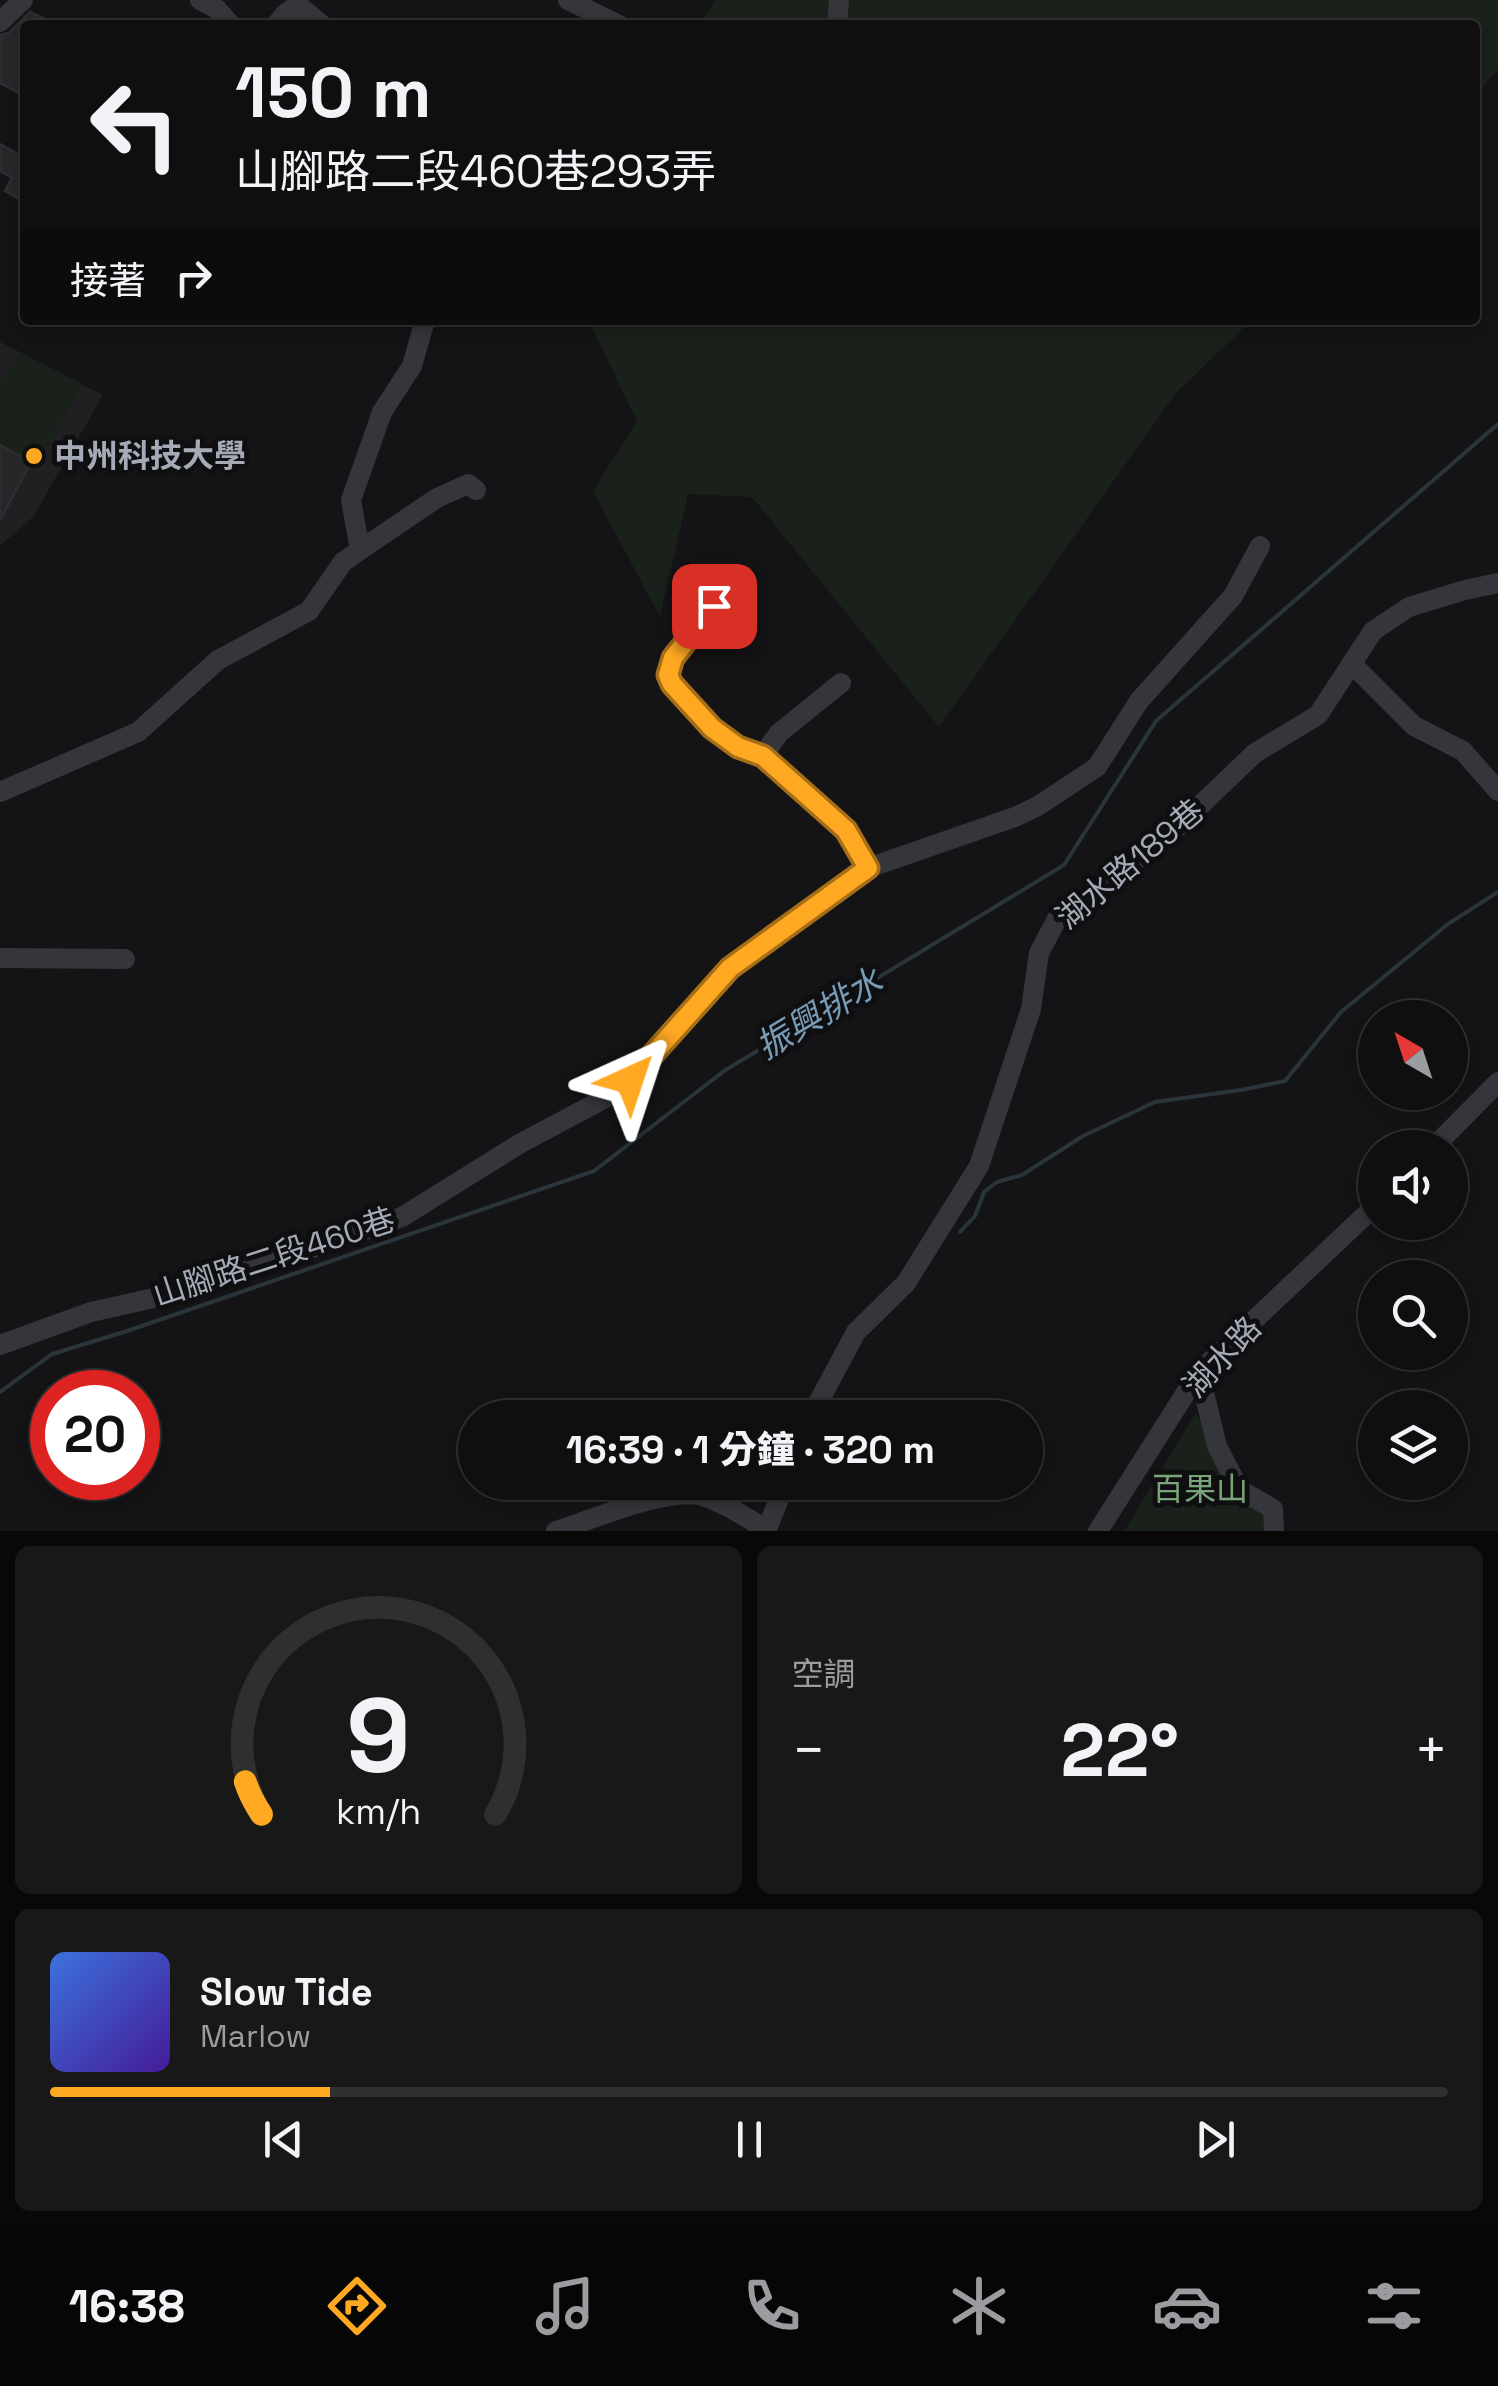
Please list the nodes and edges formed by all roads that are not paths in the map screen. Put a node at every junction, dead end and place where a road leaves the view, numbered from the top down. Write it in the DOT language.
graph roads {
  1 [pos="23,0"];
  2 [pos="200,0"];
  3 [pos="568,0"];
  4 [pos="226,20"];
  5 [pos="280,20"];
  6 [pos="316,20"];
  7 [pos="610,20"];
  8 [pos="0,22"];
  9 [pos="424,325"];
  10 [pos="476,490"];
  11 [pos="1260,546"];
  12 [pos="360,550"];
  13 [pos="1498,584"];
  14 [pos="714,606"];
  15 [pos="1352,664"];
  16 [pos="841,683"];
  17 [pos="763,756"];
  18 [pos="1498,791"];
  19 [pos="0,792"];
  20 [pos="868,868"];
  21 [pos="0,958"];
  22 [pos="124,959"];
  23 [pos="1498,1082"];
  24 [pos="1451,1130"];
  25 [pos="1358,1222"];
  26 [pos="0,1345"];
  27 [pos="1200,1372"];
  28 [pos="820,1400"];
  29 [pos="778,1500"];
  30 [pos="766,1530"];
  31 [pos="556,1531"];
  32 [pos="1098,1531"];
  33 [pos="1274,1531"];
  1 -- 8 [label="street"];
  2 -- 4 [label="street"];
  3 -- 7 [label="street"];
  5 -- 6 [label="street"];
  9 -- 12 [label="street"];
  10 -- 12 [label="street"];
  11 -- 20 [label="street, 山腳路二段460巷"];
  12 -- 19 [label="street"];
  13 -- 15 [label="street, 湖水路189巷"];
  14 -- 17 [label="street"];
  15 -- 18 [label="street"];
  15 -- 28 [label="street, 湖水路189巷"];
  16 -- 17 [label="street"];
  17 -- 20 [label="street"];
  20 -- 26 [label="street, 山腳路二段460巷"];
  21 -- 22 [label="street"];
  23 -- 24 [label="street"];
  25 -- 27 [label="street, 湖水路"];
  27 -- 32 [label="street, 湖水路"];
  27 -- 33 [label="street"];
  29 -- 30 [label="street"];
  30 -- 31 [label="street"];
}
